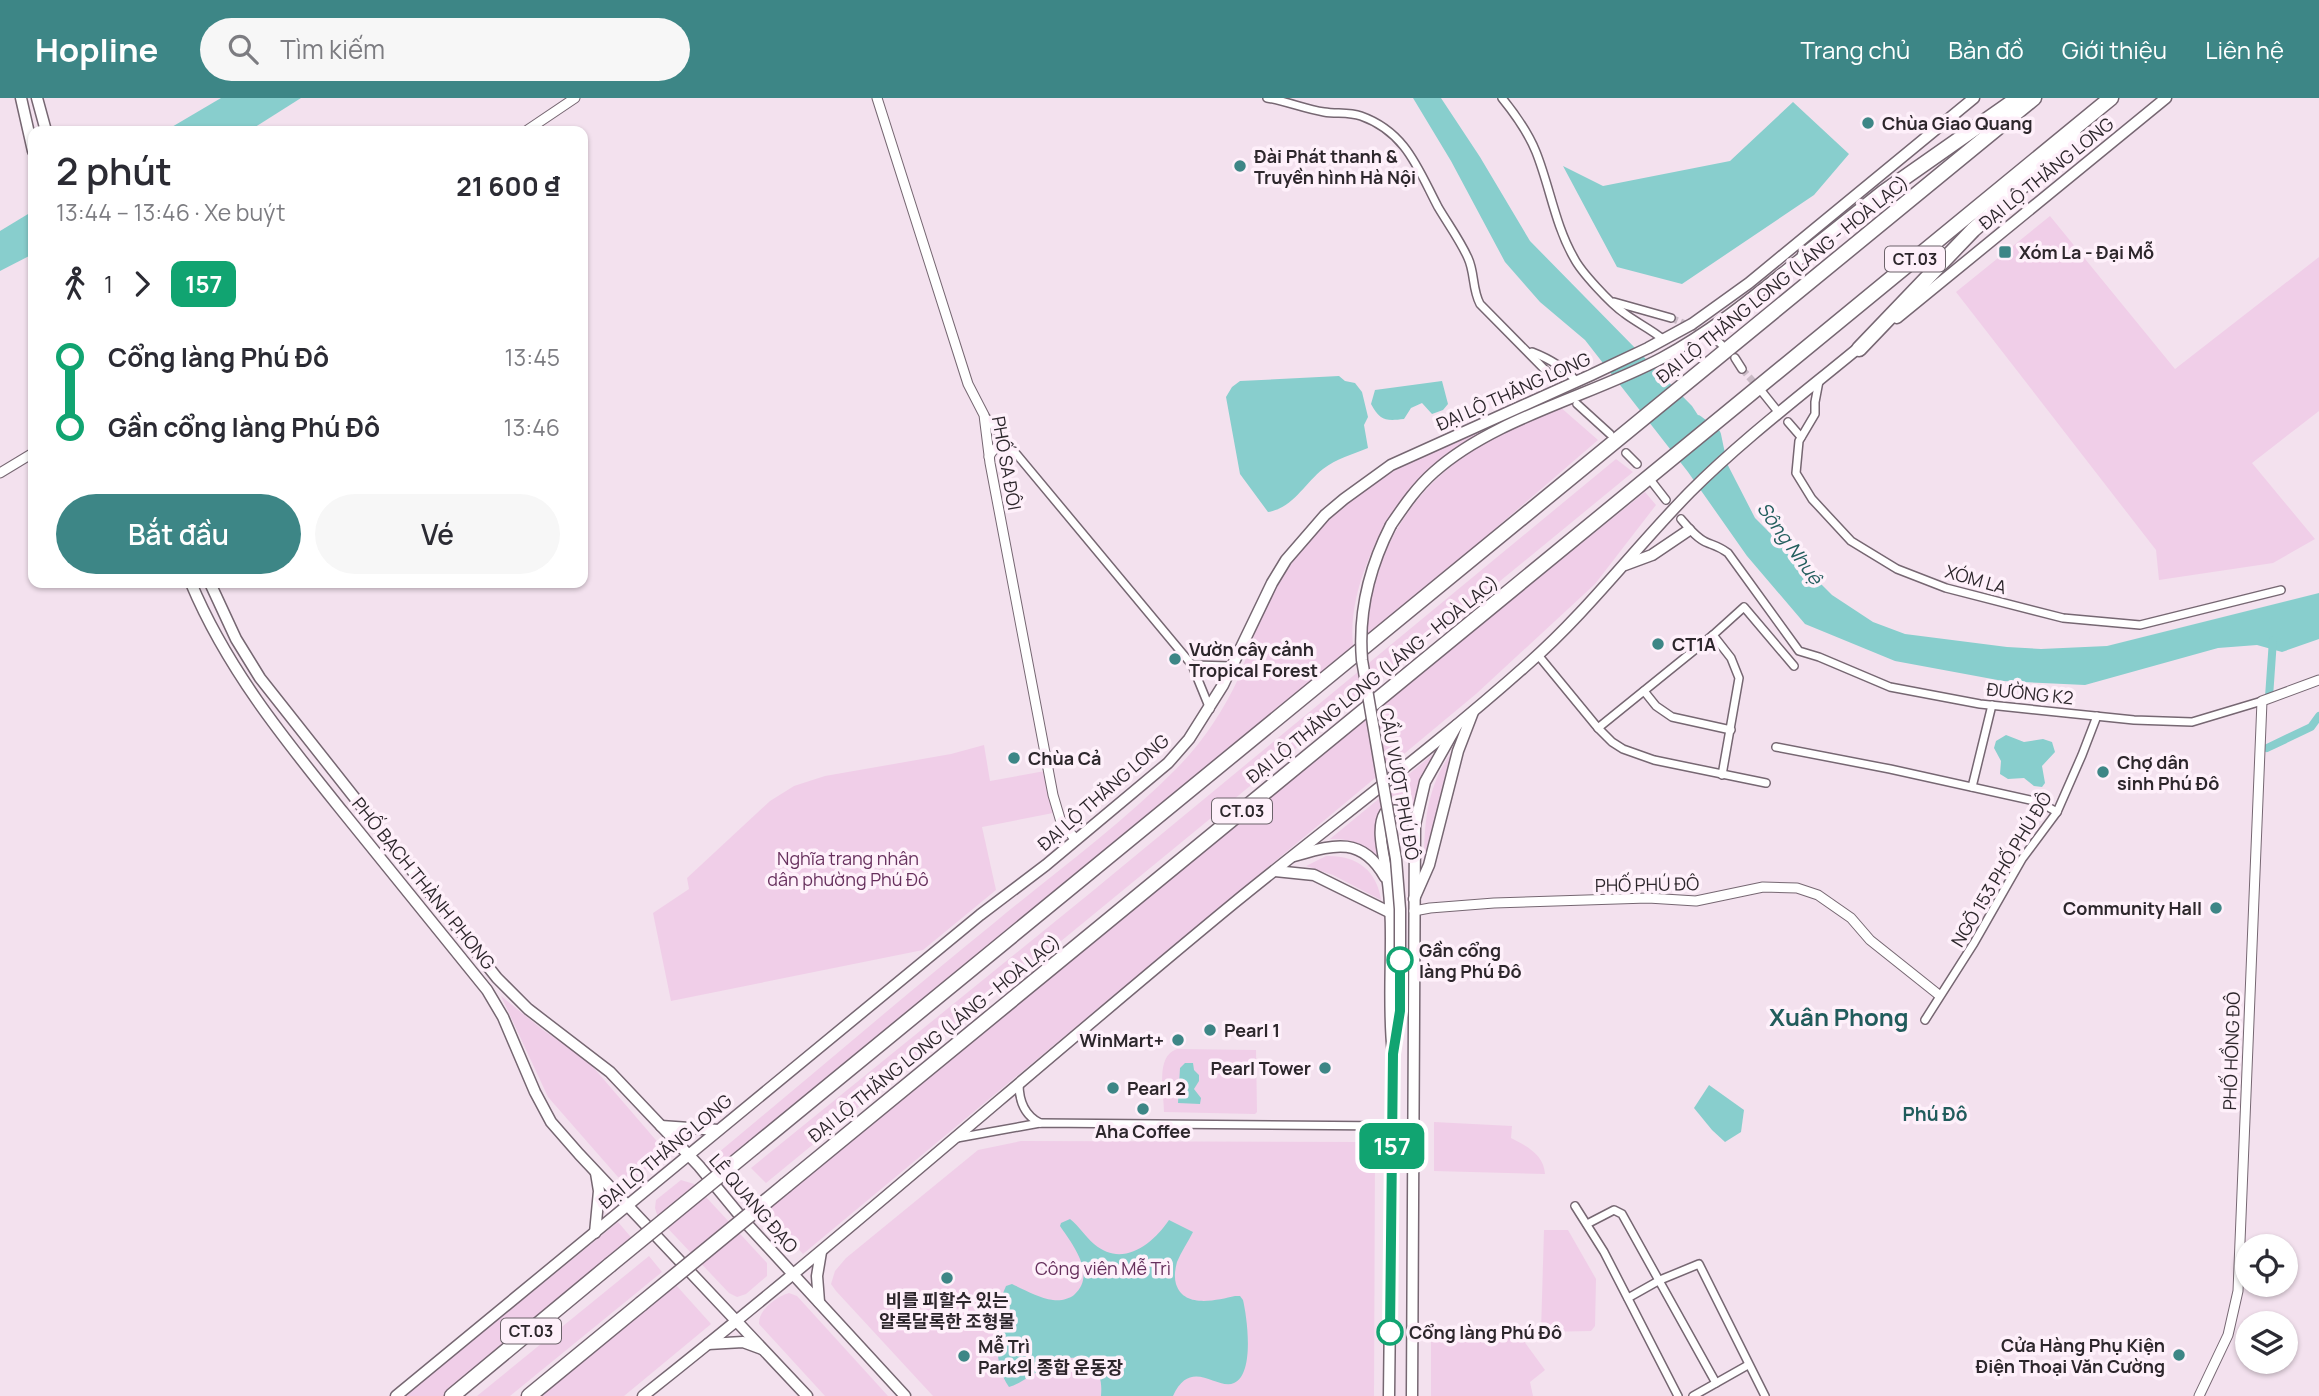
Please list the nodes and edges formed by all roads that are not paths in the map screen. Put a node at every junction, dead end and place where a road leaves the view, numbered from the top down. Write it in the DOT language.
graph roads {
  1 [pos="21,98"];
  2 [pos="37,98"];
  3 [pos="575,98"];
  4 [pos="877,98"];
  5 [pos="1267,98"];
  6 [pos="1502,98"];
  7 [pos="2018,98"];
  8 [pos="2034,98"];
  9 [pos="2111,98"];
  10 [pos="2121,98"];
  11 [pos="2166,98"];
  12 [pos="1966,100"];
  13 [pos="45,126"];
  14 [pos="533,126"];
  15 [pos="28,129"];
  16 [pos="1873,182"];
  17 [pos="1805,255"];
  18 [pos="1614,302"];
  19 [pos="1671,318"];
  20 [pos="1711,335"];
  21 [pos="1664,340"];
  22 [pos="1721,344"];
  23 [pos="1858,349"];
  24 [pos="1528,351"];
  25 [pos="1735,358"];
  26 [pos="1742,369"];
  27 [pos="1554,379"];
  28 [pos="1819,380"];
  29 [pos="1576,382"];
  30 [pos="1759,388"];
  31 [pos="1577,404"];
  32 [pos="1775,408"];
  33 [pos="984,415"];
  34 [pos="1788,422"];
  35 [pos="1610,435"];
  36 [pos="1801,437"];
  37 [pos="1013,450"];
  38 [pos="1626,453"];
  39 [pos="28,456"];
  40 [pos="989,457"];
  41 [pos="1637,464"];
  42 [pos="0,473"];
  43 [pos="1652,482"];
  44 [pos="1666,500"];
  45 [pos="1681,519"];
  46 [pos="1391,525"];
  47 [pos="1689,530"];
  48 [pos="1624,565"];
  49 [pos="198,588"];
  50 [pos="212,588"];
  51 [pos="2281,590"];
  52 [pos="1713,635"];
  53 [pos="1538,655"];
  54 [pos="1192,666"];
  55 [pos="1231,666"];
  56 [pos="1794,666"];
  57 [pos="2317,680"];
  58 [pos="1644,691"];
  59 [pos="2262,701"];
  60 [pos="1992,705"];
  61 [pos="1210,709"];
  62 [pos="1474,710"];
  63 [pos="2096,716"];
  64 [pos="1459,723"];
  65 [pos="1598,728"];
  66 [pos="1731,730"];
  67 [pos="1776,747"];
  68 [pos="1722,775"];
  69 [pos="1766,783"];
  70 [pos="1972,787"];
  71 [pos="2057,812"];
  72 [pos="1415,825"];
  73 [pos="1076,840"];
  74 [pos="1294,856"];
  75 [pos="1275,871"];
  76 [pos="1388,883"];
  77 [pos="1414,905"];
  78 [pos="1389,912"];
  79 [pos="1939,995"];
  80 [pos="1925,1020"];
  81 [pos="1393,1054"];
  82 [pos="1019,1084"];
  83 [pos="1041,1123"];
  84 [pos="661,1126"];
  85 [pos="1392,1126"];
  86 [pos="718,1130"];
  87 [pos="953,1139"];
  88 [pos="687,1155"];
  89 [pos="596,1173"];
  90 [pos="628,1205"];
  91 [pos="1576,1206"];
  92 [pos="1587,1224"];
  93 [pos="595,1233"];
  94 [pos="821,1252"];
  95 [pos="794,1274"];
  96 [pos="1660,1280"];
  97 [pos="1628,1298"];
  98 [pos="1390,1300"];
  99 [pos="1413,1301"];
  100 [pos="819,1302"];
  101 [pos="736,1322"];
  102 [pos="708,1344"];
  103 [pos="762,1349"];
  104 [pos="1748,1365"];
  105 [pos="1716,1382"];
  106 [pos="396,1396"];
  107 [pos="452,1396"];
  108 [pos="529,1396"];
  109 [pos="643,1396"];
  110 [pos="807,1396"];
  111 [pos="905,1396"];
  112 [pos="1389,1396"];
  113 [pos="1412,1396"];
  114 [pos="1678,1396"];
  115 [pos="1693,1396"];
  116 [pos="1765,1396"];
  117 [pos="2199,1396"];
  1 -- 15 [label="main road"];
  2 -- 13 [label="main road"];
  3 -- 14 [label="street"];
  4 -- 33 [label="street, PHỐ SA ĐÔI"];
  5 -- 24 [label="street"];
  6 -- 18 [label="street"];
  7 -- 17 [label="highway"];
  8 -- 107 [label="highway, ĐẠI LỘ THĂNG LONG (LÁNG - HOÀ LẠC) / CT.03, bridge"];
  9 -- 108 [label="highway, ĐẠI LỘ THĂNG LONG (LÁNG - HOÀ LẠC) / CT.03, bridge"];
  10 -- 23 [label="highway"];
  11 -- 23 [label="main road, ĐẠI LỘ THĂNG LONG"];
  12 -- 16 [label="main road, ĐẠI LỘ THĂNG LONG"];
  16 -- 17 [label="main road, ĐẠI LỘ THĂNG LONG"];
  16 -- 21 [label="main road, ĐẠI LỘ THĂNG LONG"];
  17 -- 46 [label="main road, ĐẠI LỘ THĂNG LONG"];
  18 -- 19 [label="street"];
  18 -- 21 [label="street"];
  20 -- 22 [label="street"];
  21 -- 29 [label="main road, ĐẠI LỘ THĂNG LONG"];
  23 -- 28 [label="main road, ĐẠI LỘ THĂNG LONG"];
  24 -- 27 [label="street"];
  24 -- 29 [label="street"];
  25 -- 26 [label="street"];
  28 -- 36 [label="street, XÓM LA"];
  28 -- 48 [label="main road, ĐẠI LỘ THĂNG LONG"];
  29 -- 55 [label="main road, ĐẠI LỘ THĂNG LONG"];
  30 -- 32 [label="street"];
  31 -- 35 [label="street"];
  33 -- 37 [label="street"];
  33 -- 40 [label="street, PHỐ SA ĐÔI"];
  34 -- 36 [label="street"];
  36 -- 51 [label="street, XÓM LA"];
  37 -- 40 [label="street"];
  37 -- 54 [label="street"];
  38 -- 41 [label="street"];
  39 -- 42 [label="street"];
  40 -- 73 [label="street, PHỐ SA ĐÔI"];
  43 -- 44 [label="street"];
  45 -- 47 [label="street"];
  46 -- 81 [label="main road, CẦU VƯỢT PHÚ ĐÔ, bridge"];
  47 -- 48 [label="main road"];
  47 -- 60 [label="street, ĐƯỜNG K2"];
  48 -- 53 [label="main road, ĐẠI LỘ THĂNG LONG"];
  49 -- 89 [label="main road, PHỐ BẠCH THÀNH PHONG"];
  50 -- 84 [label="main road, PHỐ BẠCH THÀNH PHONG"];
  52 -- 56 [label="street"];
  52 -- 58 [label="street"];
  52 -- 66 [label="street"];
  53 -- 62 [label="main road, ĐẠI LỘ THĂNG LONG"];
  53 -- 65 [label="street"];
  54 -- 55 [label="street"];
  54 -- 61 [label="street"];
  55 -- 61 [label="main road, ĐẠI LỘ THĂNG LONG"];
  57 -- 59 [label="street"];
  58 -- 65 [label="street"];
  58 -- 66 [label="street"];
  59 -- 63 [label="street, ĐƯỜNG K2"];
  59 -- 117 [label="street, PHỐ HỒNG ĐÔ"];
  60 -- 63 [label="street, ĐƯỜNG K2"];
  60 -- 70 [label="street"];
  61 -- 73 [label="main road, ĐẠI LỘ THĂNG LONG"];
  62 -- 64 [label="main road, ĐẠI LỘ THĂNG LONG"];
  62 -- 77 [label="main road"];
  63 -- 71 [label="street, NGÕ 153 PHỐ PHÚ ĐÔ"];
  64 -- 72 [label="main road"];
  64 -- 74 [label="main road, ĐẠI LỘ THĂNG LONG"];
  65 -- 68 [label="street"];
  66 -- 68 [label="street"];
  67 -- 70 [label="street"];
  68 -- 69 [label="street"];
  70 -- 71 [label="street"];
  71 -- 79 [label="street, NGÕ 153 PHỐ PHÚ ĐÔ"];
  72 -- 76 [label="main road"];
  72 -- 77 [label="main road"];
  73 -- 86 [label="main road, ĐẠI LỘ THĂNG LONG"];
  74 -- 75 [label="main road, ĐẠI LỘ THĂNG LONG"];
  74 -- 76 [label="main road"];
  75 -- 78 [label="main road"];
  75 -- 82 [label="main road, ĐẠI LỘ THĂNG LONG"];
  76 -- 78 [label="main road"];
  77 -- 79 [label="street, PHỐ PHÚ ĐÔ"];
  77 -- 99 [label="main road"];
  78 -- 81 [label="main road"];
  79 -- 80 [label="street"];
  81 -- 85 [label="main road"];
  82 -- 83 [label="street"];
  82 -- 87 [label="main road, ĐẠI LỘ THĂNG LONG"];
  83 -- 85 [label="street"];
  83 -- 87 [label="street"];
  84 -- 86 [label="main road"];
  84 -- 88 [label="main road, PHỐ BẠCH THÀNH PHONG"];
  85 -- 98 [label="main road"];
  86 -- 88 [label="main road, ĐẠI LỘ THĂNG LONG"];
  87 -- 94 [label="main road, ĐẠI LỘ THĂNG LONG"];
  88 -- 90 [label="main road, ĐẠI LỘ THĂNG LONG"];
  88 -- 95 [label="main road, LÊ QUANG ĐẠO"];
  89 -- 90 [label="main road, PHỐ BẠCH THÀNH PHONG"];
  89 -- 93 [label="main road"];
  90 -- 93 [label="main road, ĐẠI LỘ THĂNG LONG"];
  90 -- 101 [label="main road"];
  91 -- 92 [label="street"];
  92 -- 96 [label="street"];
  92 -- 97 [label="street"];
  93 -- 106 [label="main road, ĐẠI LỘ THĂNG LONG"];
  94 -- 95 [label="main road, ĐẠI LỘ THĂNG LONG"];
  94 -- 100 [label="main road"];
  95 -- 100 [label="main road, LÊ QUANG ĐẠO"];
  95 -- 101 [label="main road, ĐẠI LỘ THĂNG LONG"];
  96 -- 97 [label="street"];
  96 -- 104 [label="street"];
  96 -- 105 [label="street"];
  97 -- 114 [label="street"];
  98 -- 99 [label="main road"];
  98 -- 112 [label="main road"];
  99 -- 113 [label="main road"];
  100 -- 111 [label="main road, LÊ QUANG ĐẠO"];
  101 -- 102 [label="main road, ĐẠI LỘ THĂNG LONG"];
  101 -- 103 [label="main road"];
  102 -- 103 [label="main road"];
  102 -- 109 [label="main road, ĐẠI LỘ THĂNG LONG"];
  103 -- 110 [label="main road"];
  104 -- 105 [label="street"];
  104 -- 116 [label="street"];
  105 -- 115 [label="street"];
}
